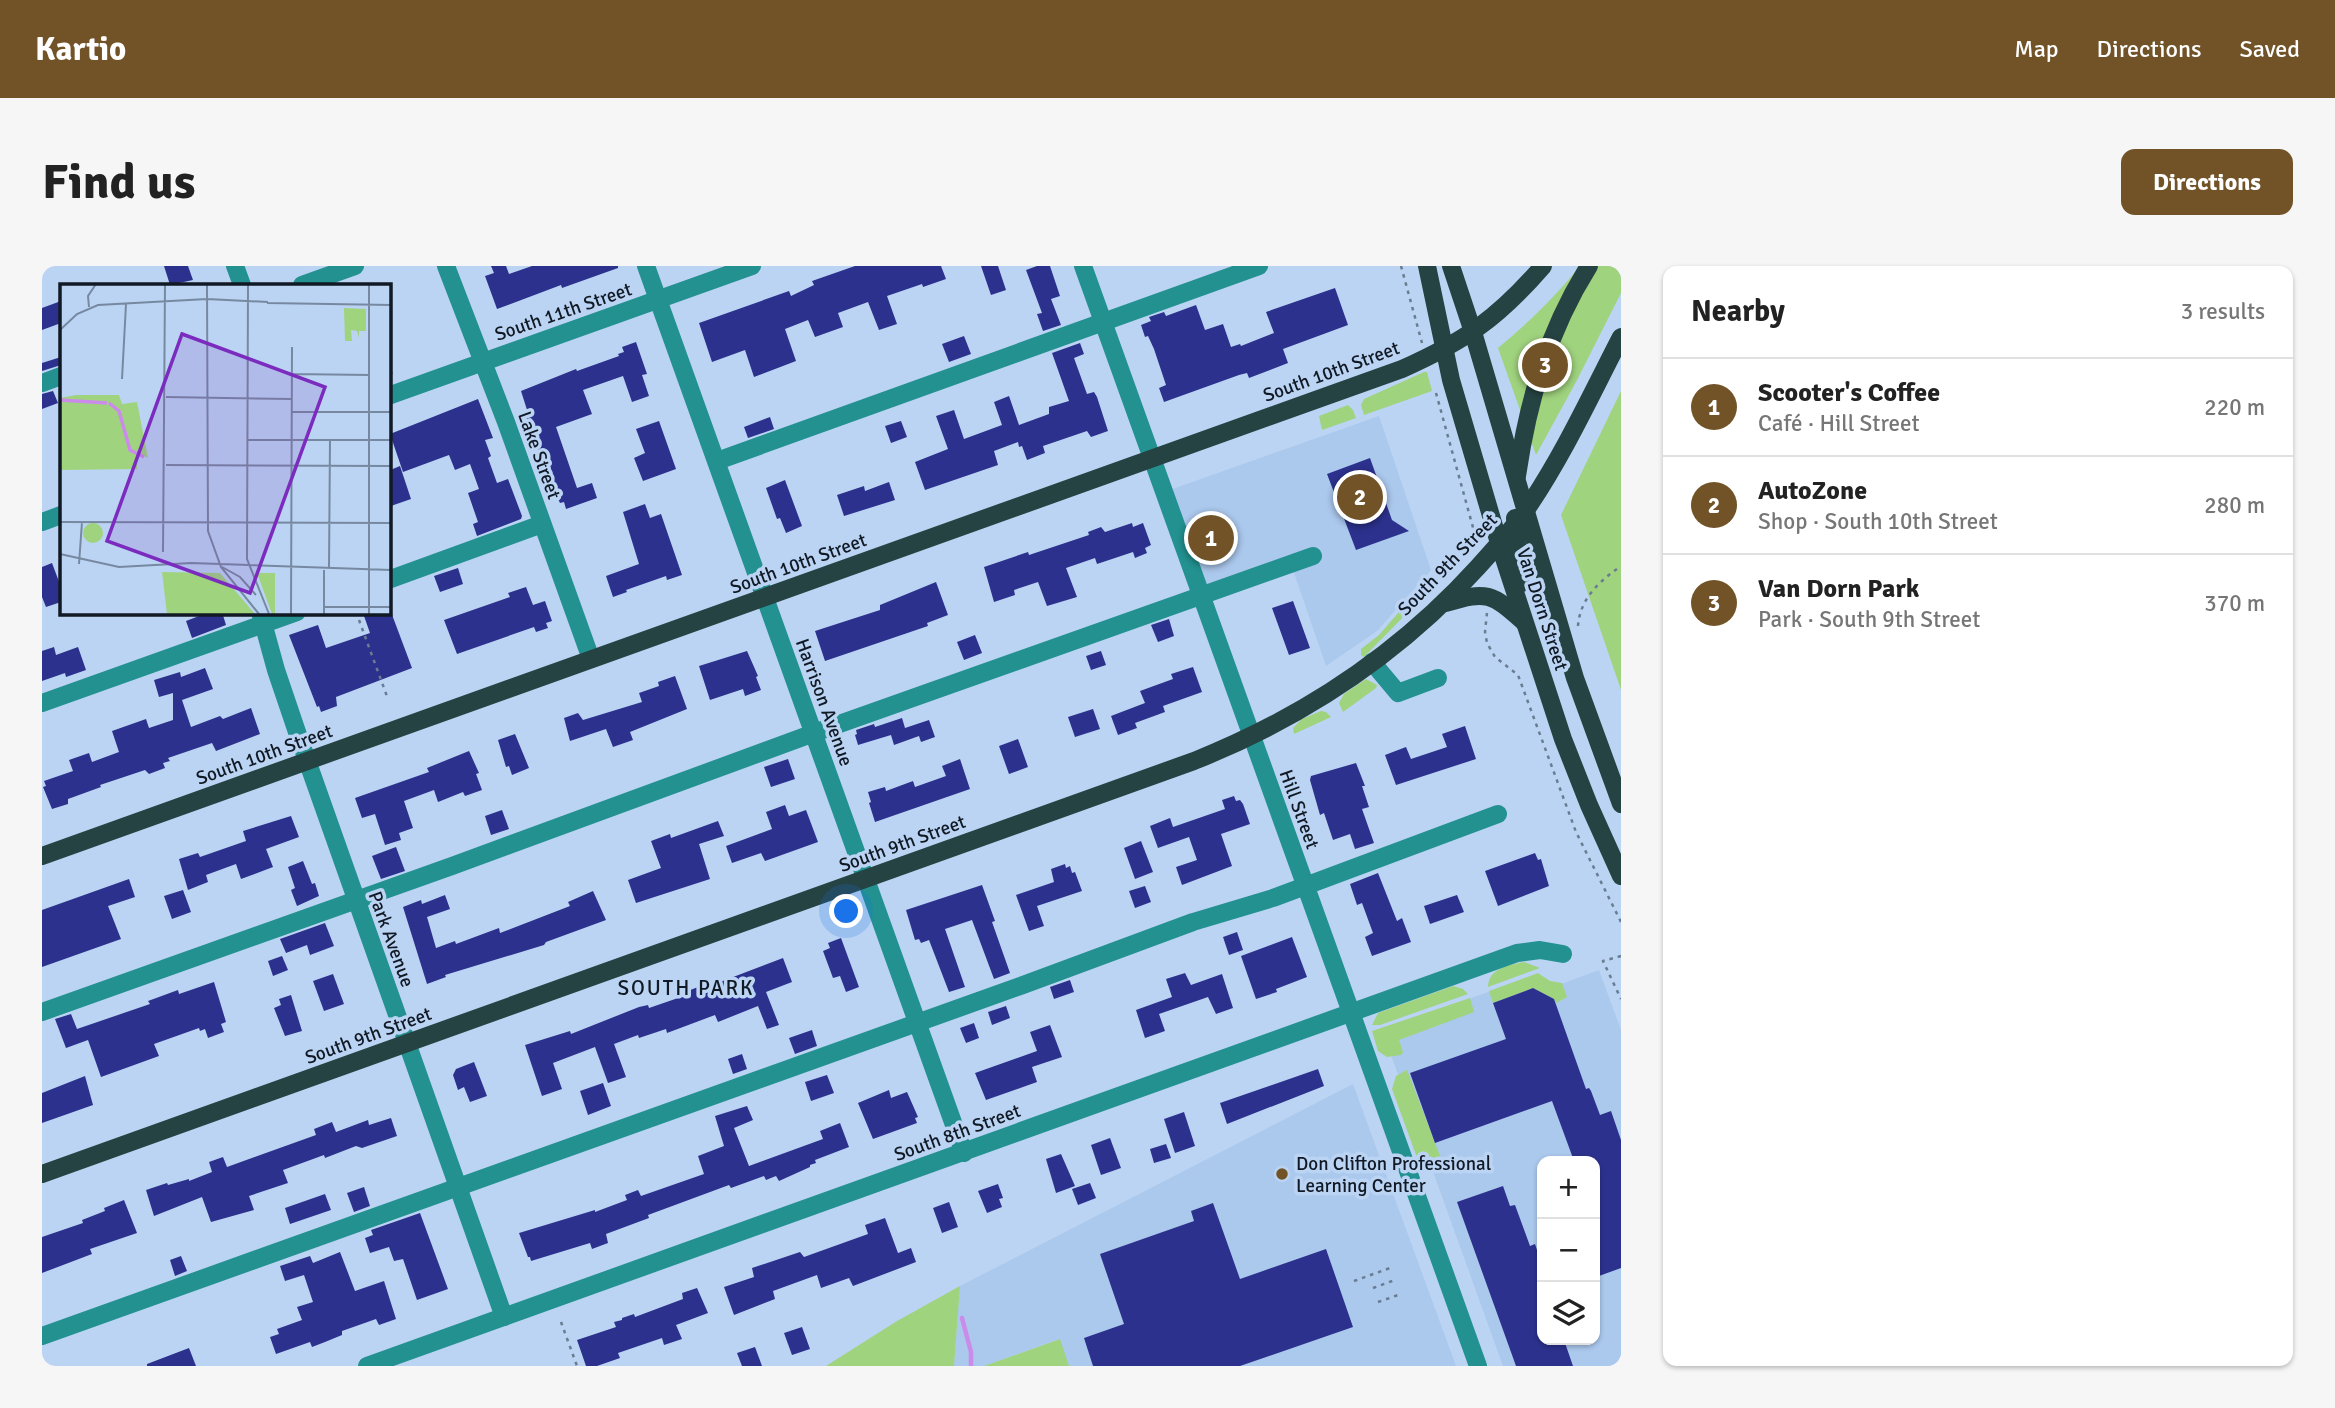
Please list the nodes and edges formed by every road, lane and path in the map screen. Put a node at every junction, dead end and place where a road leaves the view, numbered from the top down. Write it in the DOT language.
graph roads {
  1 [pos="235,266"];
  2 [pos="355,266"];
  3 [pos="446,266"];
  4 [pos="646,266"];
  5 [pos="752,266"];
  6 [pos="1083,266"];
  7 [pos="1259,266"];
  8 [pos="1401,266"];
  9 [pos="1427,266"];
  10 [pos="1451,266"];
  11 [pos="1543,266"];
  12 [pos="1588,266"];
  13 [pos="242,284"];
  14 [pos="305,284"];
  15 [pos="658,300"];
  16 [pos="1103,321"];
  17 [pos="1473,332"];
  18 [pos="1621,337"];
  19 [pos="1444,349"];
  20 [pos="1426,358"];
  21 [pos="482,361"];
  22 [pos="390,370"];
  23 [pos="392,374"];
  24 [pos="60,376"];
  25 [pos="42,383"];
  26 [pos="1435,391"];
  27 [pos="390,395"];
  28 [pos="1152,459"];
  29 [pos="716,461"];
  30 [pos="1517,481"];
  31 [pos="60,515"];
  32 [pos="1520,517"];
  33 [pos="42,522"];
  34 [pos="542,524"];
  35 [pos="1499,543"];
  36 [pos="1313,556"];
  37 [pos="1483,561"];
  38 [pos="1621,566"];
  39 [pos="390,579"];
  40 [pos="765,596"];
  41 [pos="1489,596"];
  42 [pos="1201,597"];
  43 [pos="1443,604"];
  44 [pos="287,614"];
  45 [pos="261,619"];
  46 [pos="359,620"];
  47 [pos="1526,624"];
  48 [pos="1579,632"];
  49 [pos="1533,646"];
  50 [pos="590,659"];
  51 [pos="1372,662"];
  52 [pos="1438,678"];
  53 [pos="388,699"];
  54 [pos="42,703"];
  55 [pos="814,733"];
  56 [pos="1251,736"];
  57 [pos="308,761"];
  58 [pos="1621,804"];
  59 [pos="1498,814"];
  60 [pos="42,856"];
  61 [pos="1621,876"];
  62 [pos="866,878"];
  63 [pos="1306,885"];
  64 [pos="355,899"];
  65 [pos="1621,922"];
  66 [pos="1563,954"];
  67 [pos="1621,956"];
  68 [pos="1621,999"];
  69 [pos="42,1012"];
  70 [pos="1351,1013"];
  71 [pos="917,1022"];
  72 [pos="407,1043"];
  73 [pos="964,1153"];
  74 [pos="42,1174"];
  75 [pos="458,1187"];
  76 [pos="1391,1268"];
  77 [pos="1395,1280"];
  78 [pos="1354,1281"];
  79 [pos="1373,1288"];
  80 [pos="1401,1294"];
  81 [pos="1378,1302"];
  82 [pos="505,1317"];
  83 [pos="561,1322"];
  84 [pos="42,1336"];
  85 [pos="367,1366"];
  86 [pos="577,1366"];
  87 [pos="1479,1366"];
  1 -- 13 [label="street"];
  2 -- 14 [label="street"];
  3 -- 21 [label="street, Lake Street"];
  4 -- 15 [label="street, Harrison Avenue"];
  5 -- 15 [label="street, South 11th Street"];
  6 -- 16 [label="street, Hill Street"];
  7 -- 16 [label="street"];
  8 -- 20 [label="path"];
  9 -- 19 [label="main road, Van Dorn Street"];
  10 -- 17 [label="main road, Van Dorn Street"];
  11 -- 17 [label="main road, South 10th Street"];
  12 -- 30 [label="main road"];
  15 -- 21 [label="street, South 11th Street"];
  15 -- 29 [label="street, Harrison Avenue"];
  16 -- 28 [label="street, Hill Street"];
  16 -- 29 [label="street"];
  17 -- 19 [label="main road, South 10th Street"];
  17 -- 30 [label="main road, Van Dorn Street"];
  18 -- 32 [label="main road, South 9th Street"];
  19 -- 20 [label="main road, South 10th Street"];
  19 -- 35 [label="main road, Van Dorn Street"];
  20 -- 28 [label="main road, South 10th Street"];
  21 -- 27 [label="street, South 11th Street"];
  21 -- 34 [label="street, Lake Street"];
  22 -- 23 [label="path"];
  24 -- 25 [label="street"];
  26 -- 37 [label="path"];
  28 -- 40 [label="main road, South 10th Street"];
  28 -- 42 [label="street, Hill Street"];
  29 -- 40 [label="street, Harrison Avenue"];
  30 -- 32 [label="main road, Van Dorn Street"];
  31 -- 33 [label="street"];
  32 -- 35 [label="main road, South 9th Street"];
  32 -- 49 [label="main road"];
  32 -- 58 [label="main road, Van Dorn Street"];
  34 -- 39 [label="street"];
  34 -- 50 [label="street, Lake Street"];
  35 -- 37 [label="main road, South 9th Street"];
  35 -- 47 [label="main road, Van Dorn Street"];
  36 -- 42 [label="street"];
  37 -- 43 [label="main road, South 9th Street"];
  38 -- 48 [label="path"];
  40 -- 50 [label="main road, South 10th Street"];
  40 -- 55 [label="street, Harrison Avenue"];
  41 -- 43 [label="main road"];
  41 -- 47 [label="main road"];
  41 -- 65 [label="path"];
  42 -- 55 [label="street"];
  42 -- 56 [label="street, Hill Street"];
  43 -- 51 [label="main road, South 9th Street"];
  44 -- 45 [label="street"];
  45 -- 54 [label="street"];
  45 -- 57 [label="street, Park Avenue"];
  46 -- 53 [label="path"];
  47 -- 49 [label="main road, Van Dorn Street"];
  49 -- 61 [label="main road, Van Dorn Street"];
  50 -- 57 [label="main road, South 10th Street"];
  51 -- 52 [label="street"];
  51 -- 56 [label="main road, South 9th Street"];
  55 -- 62 [label="street, Harrison Avenue"];
  55 -- 64 [label="street"];
  56 -- 62 [label="main road, South 9th Street"];
  56 -- 63 [label="street, Hill Street"];
  57 -- 60 [label="main road, South 10th Street"];
  57 -- 64 [label="street, Park Avenue"];
  59 -- 63 [label="street"];
  62 -- 71 [label="street, Harrison Avenue"];
  62 -- 72 [label="main road, South 9th Street"];
  63 -- 70 [label="street, Hill Street"];
  63 -- 71 [label="street"];
  64 -- 69 [label="street"];
  64 -- 72 [label="street, Park Avenue"];
  66 -- 70 [label="street, South 8th Street"];
  67 -- 68 [label="path"];
  70 -- 73 [label="street, South 8th Street"];
  70 -- 87 [label="street, Hill Street"];
  71 -- 73 [label="street, Harrison Avenue"];
  71 -- 75 [label="street"];
  72 -- 74 [label="main road, South 9th Street"];
  72 -- 75 [label="street, Park Avenue"];
  73 -- 82 [label="street, South 8th Street"];
  75 -- 82 [label="street, Park Avenue"];
  75 -- 84 [label="street"];
  76 -- 78 [label="path"];
  77 -- 79 [label="path"];
  80 -- 81 [label="path"];
  82 -- 85 [label="street, South 8th Street"];
  83 -- 86 [label="path"];
}
